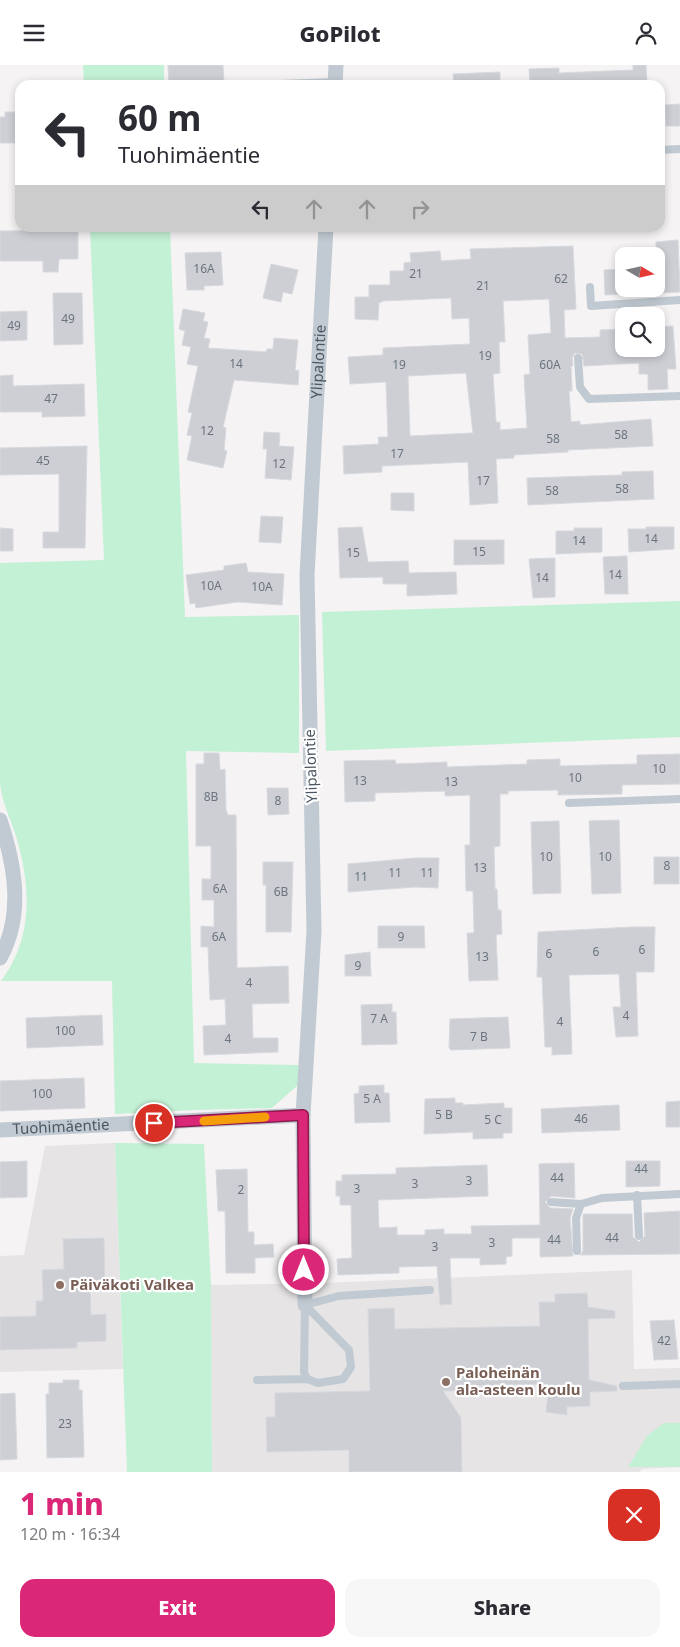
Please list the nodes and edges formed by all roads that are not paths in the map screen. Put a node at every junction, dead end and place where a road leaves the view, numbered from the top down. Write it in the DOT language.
graph roads {
  1 [pos="336,65"];
  2 [pos="335,80"];
  3 [pos="680,149"];
  4 [pos="665,150"];
  5 [pos="326,232"];
  6 [pos="590,287"];
  7 [pos="680,300"];
  8 [pos="578,358"];
  9 [pos="680,396"];
  10 [pos="680,799"];
  11 [pos="569,803"];
  12 [pos="0,821"];
  13 [pos="0,958"];
  14 [pos="303,1115"];
  15 [pos="0,1130"];
  16 [pos="680,1194"];
  17 [pos="637,1195"];
  18 [pos="551,1201"];
  19 [pos="581,1204"];
  20 [pos="639,1236"];
  21 [pos="577,1251"];
  22 [pos="430,1290"];
  23 [pos="305,1305"];
  24 [pos="307,1379"];
  25 [pos="257,1380"];
  26 [pos="680,1384"];
  27 [pos="623,1386"];
  1 -- 2 [label="street"];
  3 -- 4 [label="lane"];
  5 -- 14 [label="street, Ylipalontie"];
  6 -- 7 [label="lane"];
  8 -- 9 [label="lane"];
  10 -- 11 [label="lane"];
  12 -- 13 [label="street"];
  14 -- 15 [label="street, Tuohimäentie"];
  14 -- 23 [label="street, Ylipalontie"];
  16 -- 17 [label="lane"];
  17 -- 19 [label="lane"];
  17 -- 20 [label="lane"];
  18 -- 19 [label="lane"];
  19 -- 21 [label="lane"];
  22 -- 23 [label="lane"];
  23 -- 24 [label="lane"];
  23 -- 24 [label="lane"];
  24 -- 25 [label="lane"];
  26 -- 27 [label="lane"];
}
